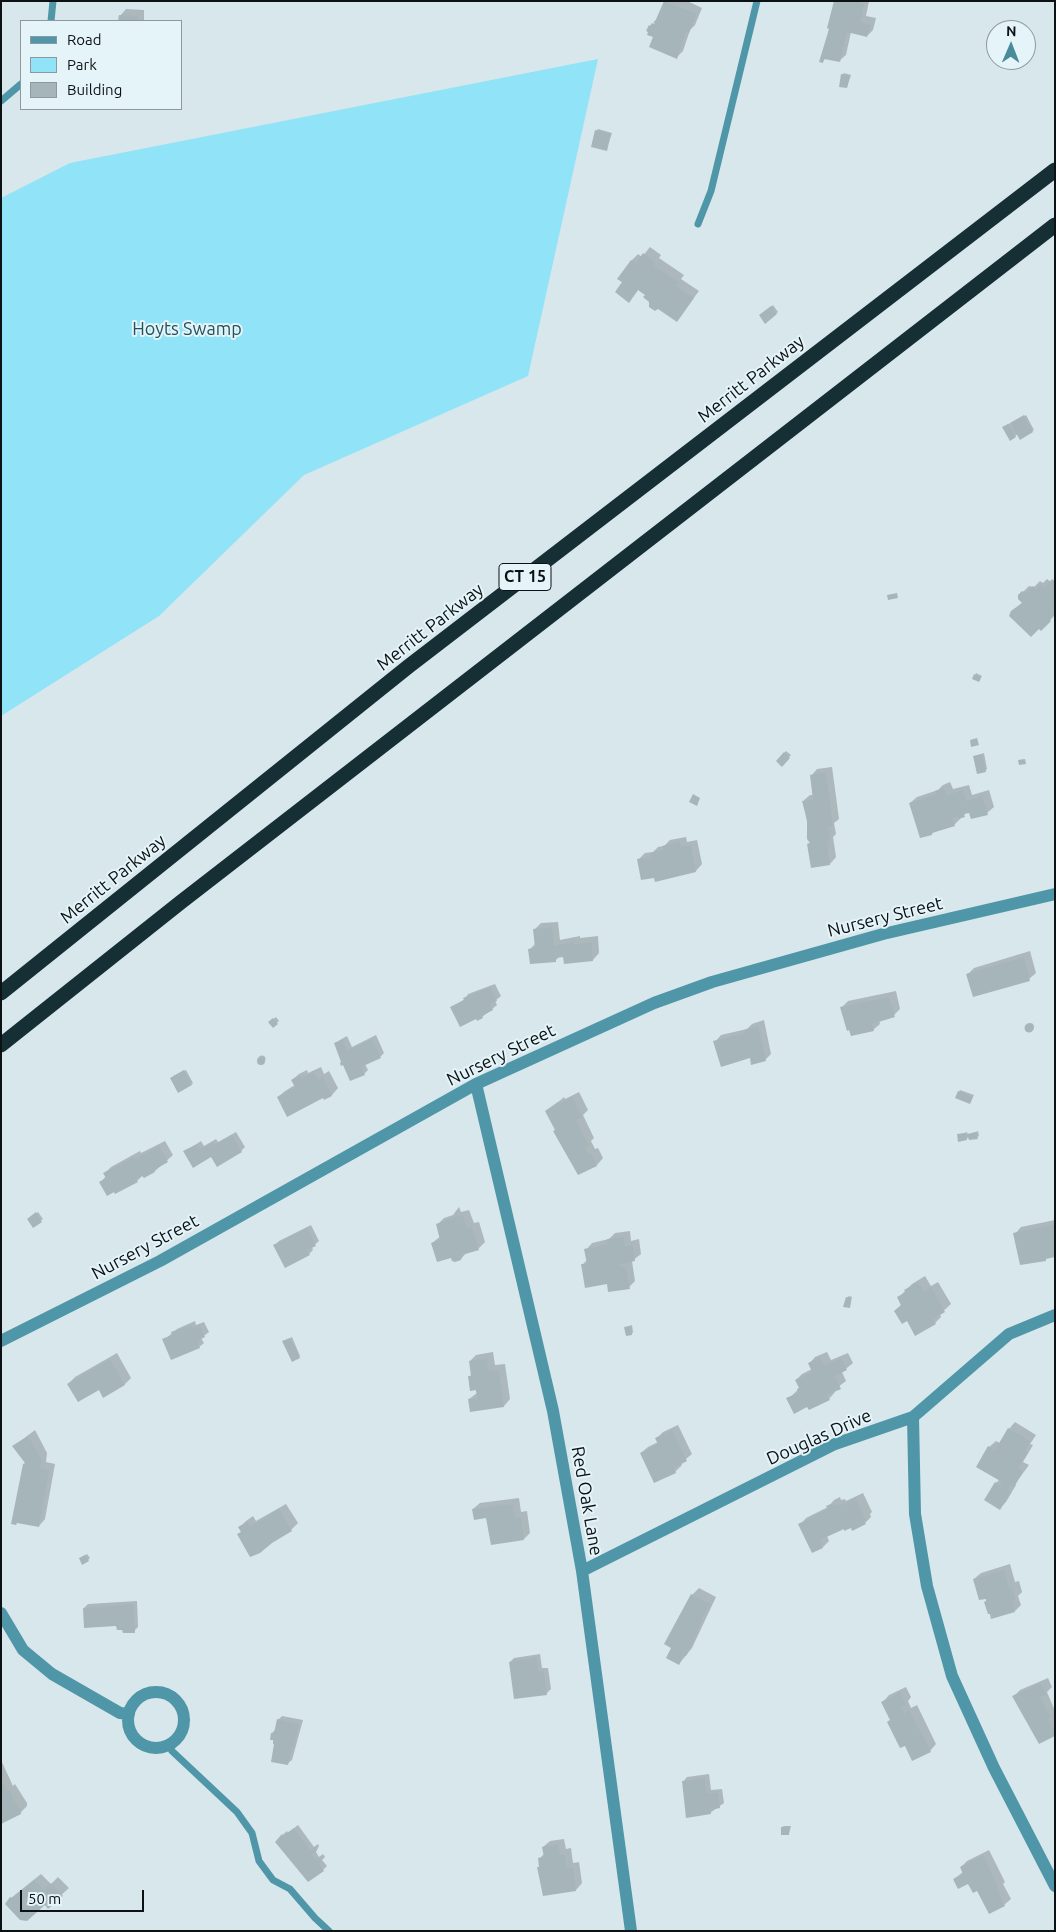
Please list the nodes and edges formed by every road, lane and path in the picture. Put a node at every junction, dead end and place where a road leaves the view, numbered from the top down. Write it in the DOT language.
graph roads {
  1 [pos="53,1"];
  2 [pos="757,1"];
  3 [pos="51,20"];
  4 [pos="20,85"];
  5 [pos="1,101"];
  6 [pos="1055,170"];
  7 [pos="698,224"];
  8 [pos="1055,225"];
  9 [pos="1055,894"];
  10 [pos="1,994"];
  11 [pos="1,1045"];
  12 [pos="476,1084"];
  13 [pos="1055,1315"];
  14 [pos="1,1342"];
  15 [pos="913,1417"];
  16 [pos="582,1571"];
  17 [pos="1,1613"];
  18 [pos="129,1714"];
  19 [pos="169,1744"];
  20 [pos="1055,1886"];
  21 [pos="329,1931"];
  22 [pos="631,1931"];
  1 -- 3 [label="lane"];
  2 -- 7 [label="lane"];
  4 -- 5 [label="lane"];
  6 -- 10 [label="highway, Merritt Parkway / CT 15"];
  8 -- 11 [label="highway, CT 15"];
  9 -- 12 [label="street, Nursery Street"];
  12 -- 14 [label="street, Nursery Street"];
  12 -- 16 [label="street, Red Oak Lane"];
  13 -- 15 [label="street, Douglas Drive"];
  15 -- 16 [label="street, Douglas Drive"];
  15 -- 20 [label="street"];
  16 -- 22 [label="street, Red Oak Lane"];
  17 -- 18 [label="street"];
  18 -- 19 [label="street"];
  18 -- 19 [label="street"];
  19 -- 21 [label="lane"];
}
